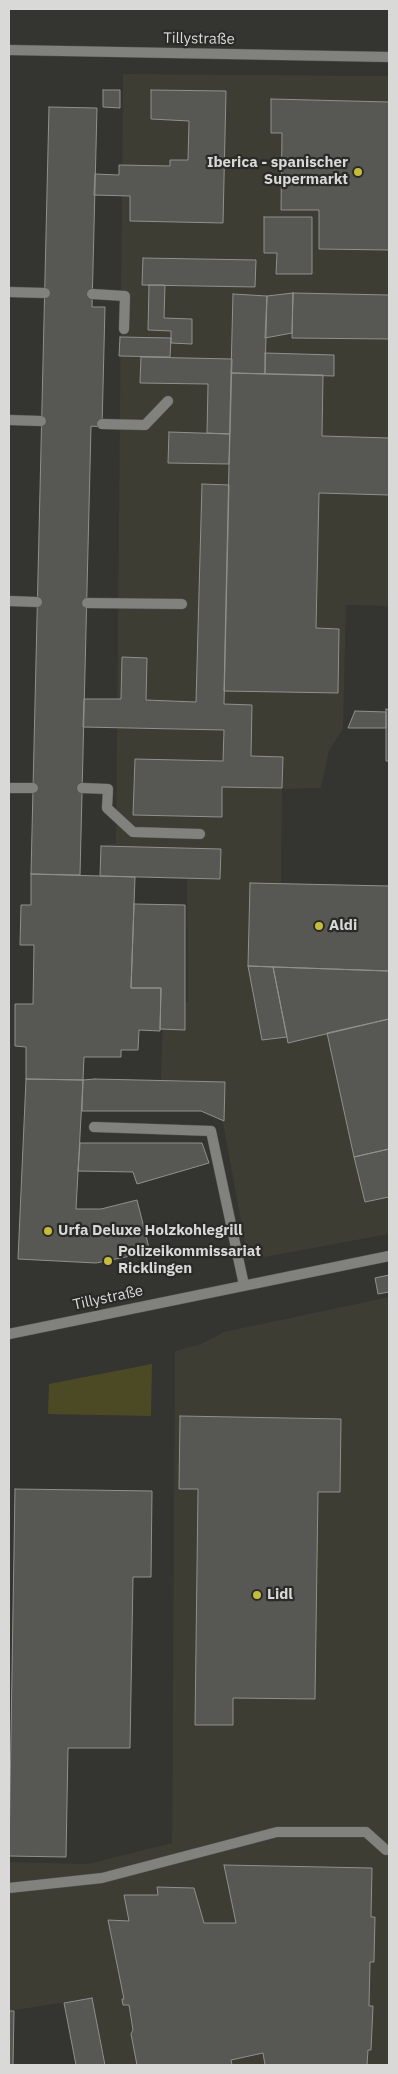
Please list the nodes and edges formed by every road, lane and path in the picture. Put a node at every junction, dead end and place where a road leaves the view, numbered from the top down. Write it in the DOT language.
graph roads {
  1 [pos="9,50"];
  2 [pos="389,58"];
  3 [pos="9,292"];
  4 [pos="44,293"];
  5 [pos="92,294"];
  6 [pos="124,329"];
  7 [pos="168,401"];
  8 [pos="9,420"];
  9 [pos="41,422"];
  10 [pos="102,424"];
  11 [pos="9,601"];
  12 [pos="37,602"];
  13 [pos="87,603"];
  14 [pos="182,604"];
  15 [pos="9,788"];
  16 [pos="33,788"];
  17 [pos="82,788"];
  18 [pos="200,834"];
  19 [pos="94,1127"];
  20 [pos="389,1256"];
  21 [pos="244,1284"];
  22 [pos="9,1334"];
  23 [pos="386,1850"];
  24 [pos="9,1888"];
  1 -- 2 [label="street, Tillystraße"];
  3 -- 4 [label="street"];
  5 -- 6 [label="street"];
  7 -- 10 [label="street"];
  8 -- 9 [label="street"];
  11 -- 12 [label="street"];
  13 -- 14 [label="street"];
  15 -- 16 [label="street"];
  17 -- 18 [label="street"];
  19 -- 21 [label="street"];
  20 -- 21 [label="street, Tillystraße"];
  21 -- 22 [label="street, Tillystraße"];
  23 -- 24 [label="street"];
}
